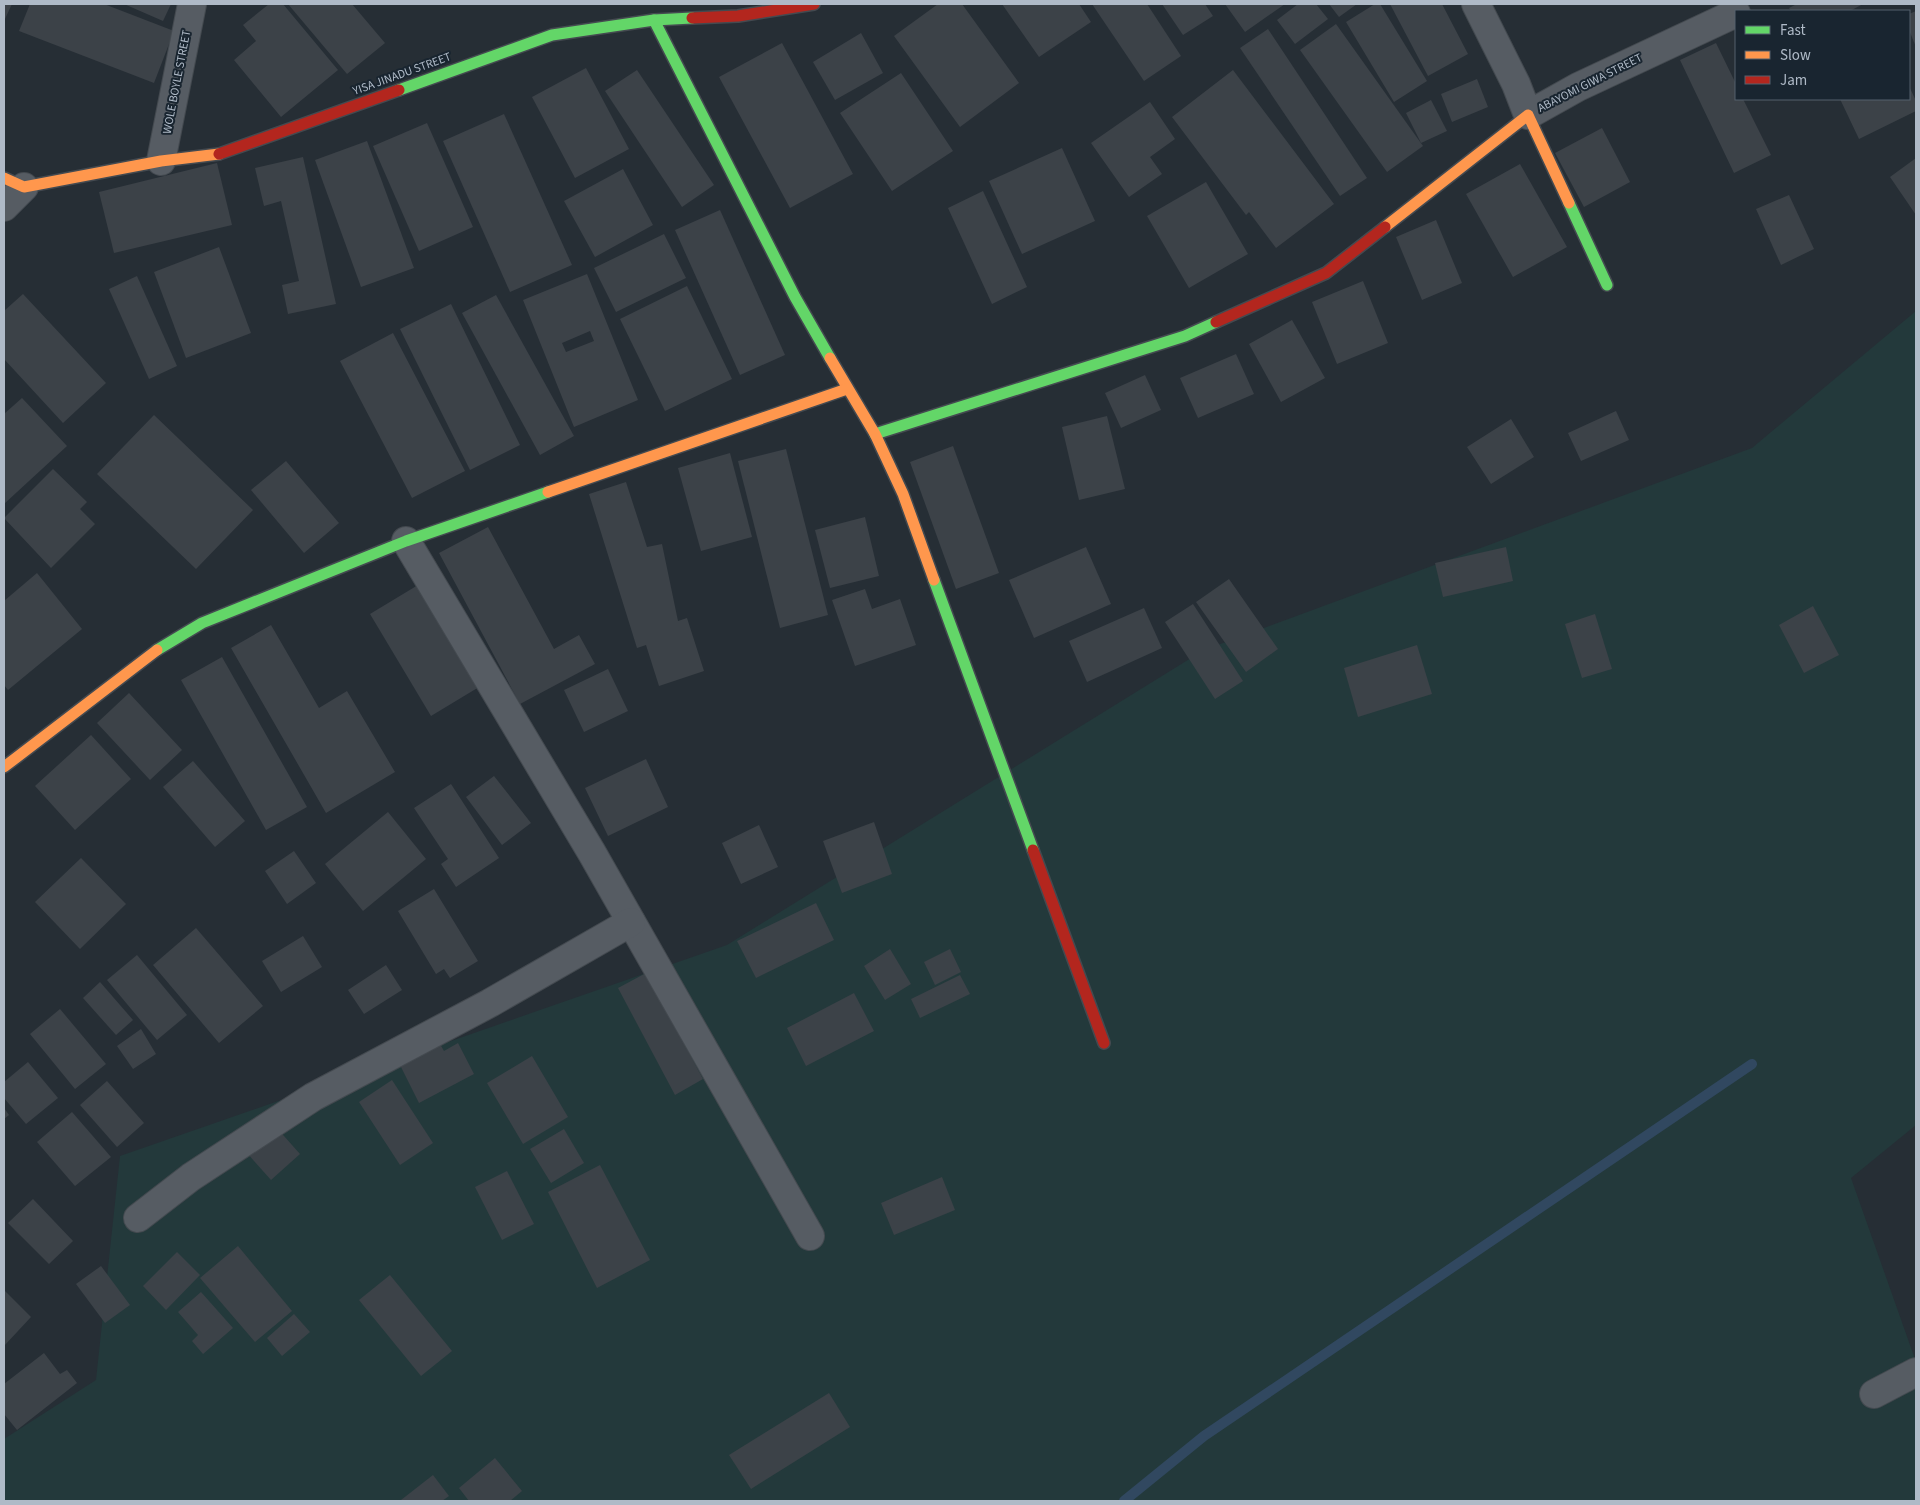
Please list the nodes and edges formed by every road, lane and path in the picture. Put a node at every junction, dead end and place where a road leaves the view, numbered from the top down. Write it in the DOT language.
graph roads {
  1 [pos="192,4"];
  2 [pos="814,4"];
  3 [pos="1476,4"];
  4 [pos="1755,4"];
  5 [pos="1742,10"];
  6 [pos="1735,13"];
  7 [pos="654,20"];
  8 [pos="1528,115"];
  9 [pos="162,161"];
  10 [pos="14,182"];
  11 [pos="4,207"];
  12 [pos="1607,285"];
  13 [pos="847,389"];
  14 [pos="875,434"];
  15 [pos="406,540"];
  16 [pos="4,767"];
  17 [pos="631,922"];
  18 [pos="1104,1043"];
  19 [pos="138,1218"];
  20 [pos="810,1236"];
  21 [pos="1916,1372"];
  22 [pos="1874,1394"];
  1 -- 9 [label="street, WOLE BOYLE STREET"];
  2 -- 7 [label="street, YISA JINADU STREET"];
  3 -- 8 [label="street, ABAYOMI GIWA STREET"];
  4 -- 5 [label="street, ABAYOMI GIWA STREET"];
  6 -- 8 [label="street, ABAYOMI GIWA STREET"];
  7 -- 9 [label="street, YISA JINADU STREET"];
  7 -- 13 [label="street"];
  8 -- 12 [label="street"];
  8 -- 14 [label="street"];
  9 -- 10 [label="street, YISA JINADU STREET"];
  10 -- 11 [label="street"];
  13 -- 14 [label="street"];
  13 -- 15 [label="street"];
  14 -- 18 [label="street"];
  15 -- 16 [label="street"];
  15 -- 17 [label="street"];
  17 -- 19 [label="street"];
  17 -- 20 [label="street"];
  21 -- 22 [label="street"];
}
